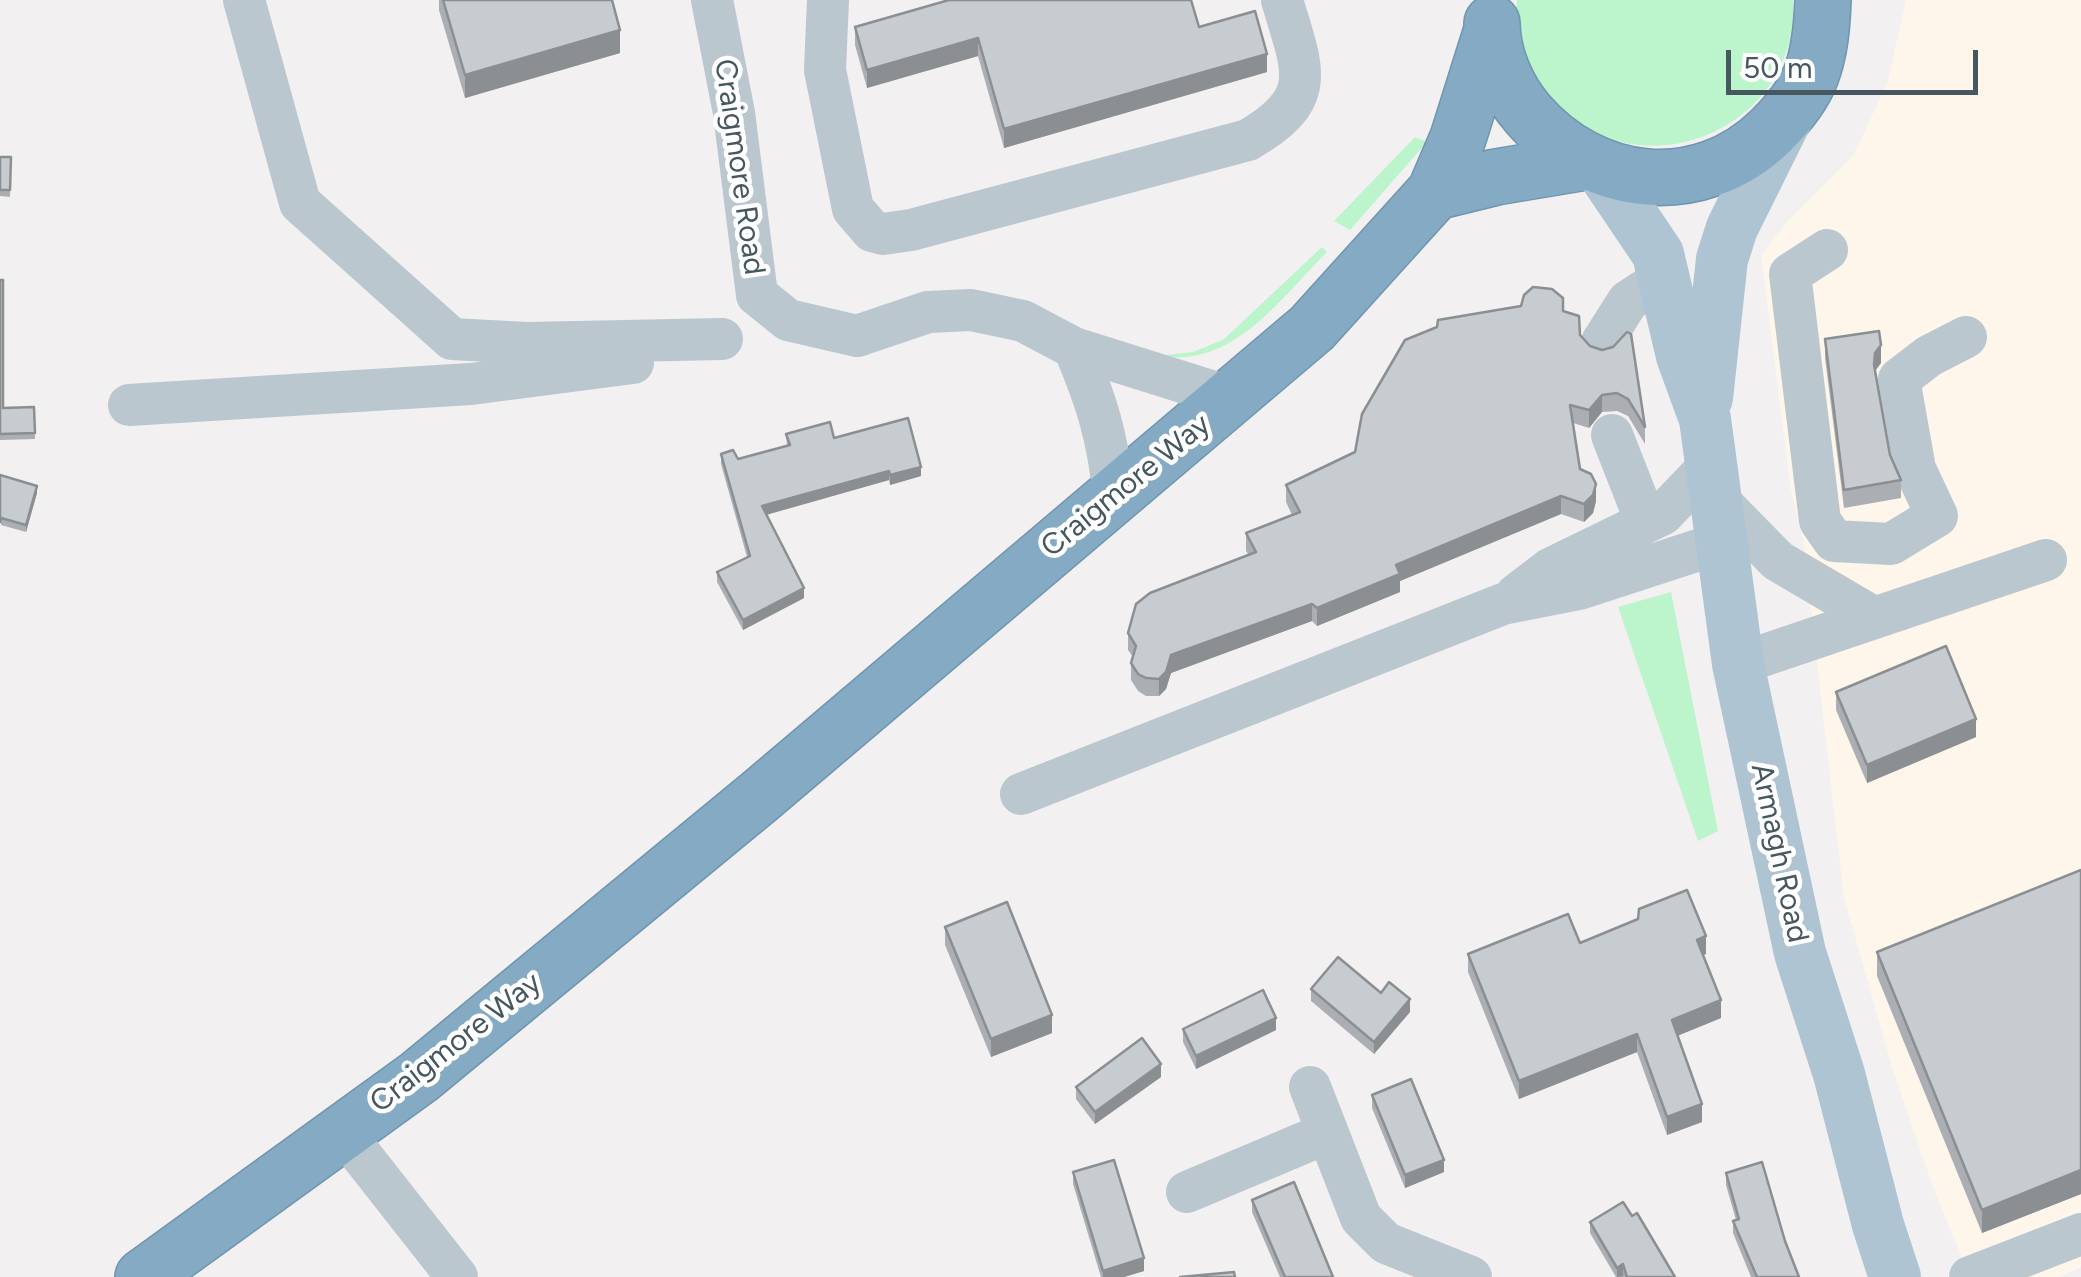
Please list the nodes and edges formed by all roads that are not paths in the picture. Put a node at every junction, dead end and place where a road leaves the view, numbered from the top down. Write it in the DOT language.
graph roads {
  1 [pos="244,0"];
  2 [pos="712,0"];
  3 [pos="828,0"];
  4 [pos="1282,0"];
  5 [pos="1828,11"];
  6 [pos="1492,15"];
  7 [pos="1788,115"];
  8 [pos="1593,165"];
  9 [pos="1435,192"];
  10 [pos="1827,250"];
  11 [pos="1665,277"];
  12 [pos="788,320"];
  13 [pos="1966,337"];
  14 [pos="722,339"];
  15 [pos="452,340"];
  16 [pos="1602,342"];
  17 [pos="1074,348"];
  18 [pos="471,384"];
  19 [pos="1233,398"];
  20 [pos="129,405"];
  21 [pos="1612,435"];
  22 [pos="1714,481"];
  23 [pos="1114,496"];
  24 [pos="1646,522"];
  25 [pos="2046,560"];
  26 [pos="1503,604"];
  27 [pos="1874,618"];
  28 [pos="1738,664"];
  29 [pos="1022,794"];
  30 [pos="1310,1087"];
  31 [pos="343,1132"];
  32 [pos="1326,1133"];
  33 [pos="1187,1192"];
  34 [pos="2081,1234"];
  35 [pos="143,1277"];
  36 [pos="458,1277"];
  37 [pos="1471,1277"];
  38 [pos="1895,1277"];
  39 [pos="1970,1277"];
  1 -- 15 [label="street"];
  2 -- 12 [label="street, Craigmore Road"];
  3 -- 4 [label="street"];
  5 -- 7 [label="highway"];
  6 -- 8 [label="highway"];
  6 -- 9 [label="highway, Craigmore Way"];
  7 -- 8 [label="highway"];
  7 -- 22 [label="main road, Armagh Road"];
  8 -- 9 [label="highway"];
  8 -- 11 [label="main road, Armagh Road"];
  9 -- 19 [label="highway, Craigmore Way"];
  10 -- 13 [label="street"];
  11 -- 16 [label="street"];
  11 -- 22 [label="main road, Armagh Road"];
  12 -- 14 [label="street"];
  12 -- 17 [label="street"];
  14 -- 15 [label="street"];
  14 -- 18 [label="street"];
  15 -- 18 [label="street"];
  17 -- 19 [label="street"];
  17 -- 23 [label="street"];
  18 -- 20 [label="street"];
  19 -- 23 [label="highway, Craigmore Way"];
  21 -- 24 [label="street"];
  22 -- 24 [label="street"];
  22 -- 26 [label="street"];
  22 -- 27 [label="street"];
  22 -- 28 [label="main road, Armagh Road"];
  23 -- 31 [label="highway, Craigmore Way"];
  24 -- 26 [label="street"];
  25 -- 27 [label="street"];
  26 -- 29 [label="street"];
  27 -- 28 [label="street"];
  28 -- 38 [label="main road, Armagh Road"];
  30 -- 32 [label="street"];
  31 -- 35 [label="highway, Craigmore Way"];
  31 -- 36 [label="street"];
  32 -- 33 [label="street"];
  32 -- 37 [label="street"];
  34 -- 39 [label="street"];
}
